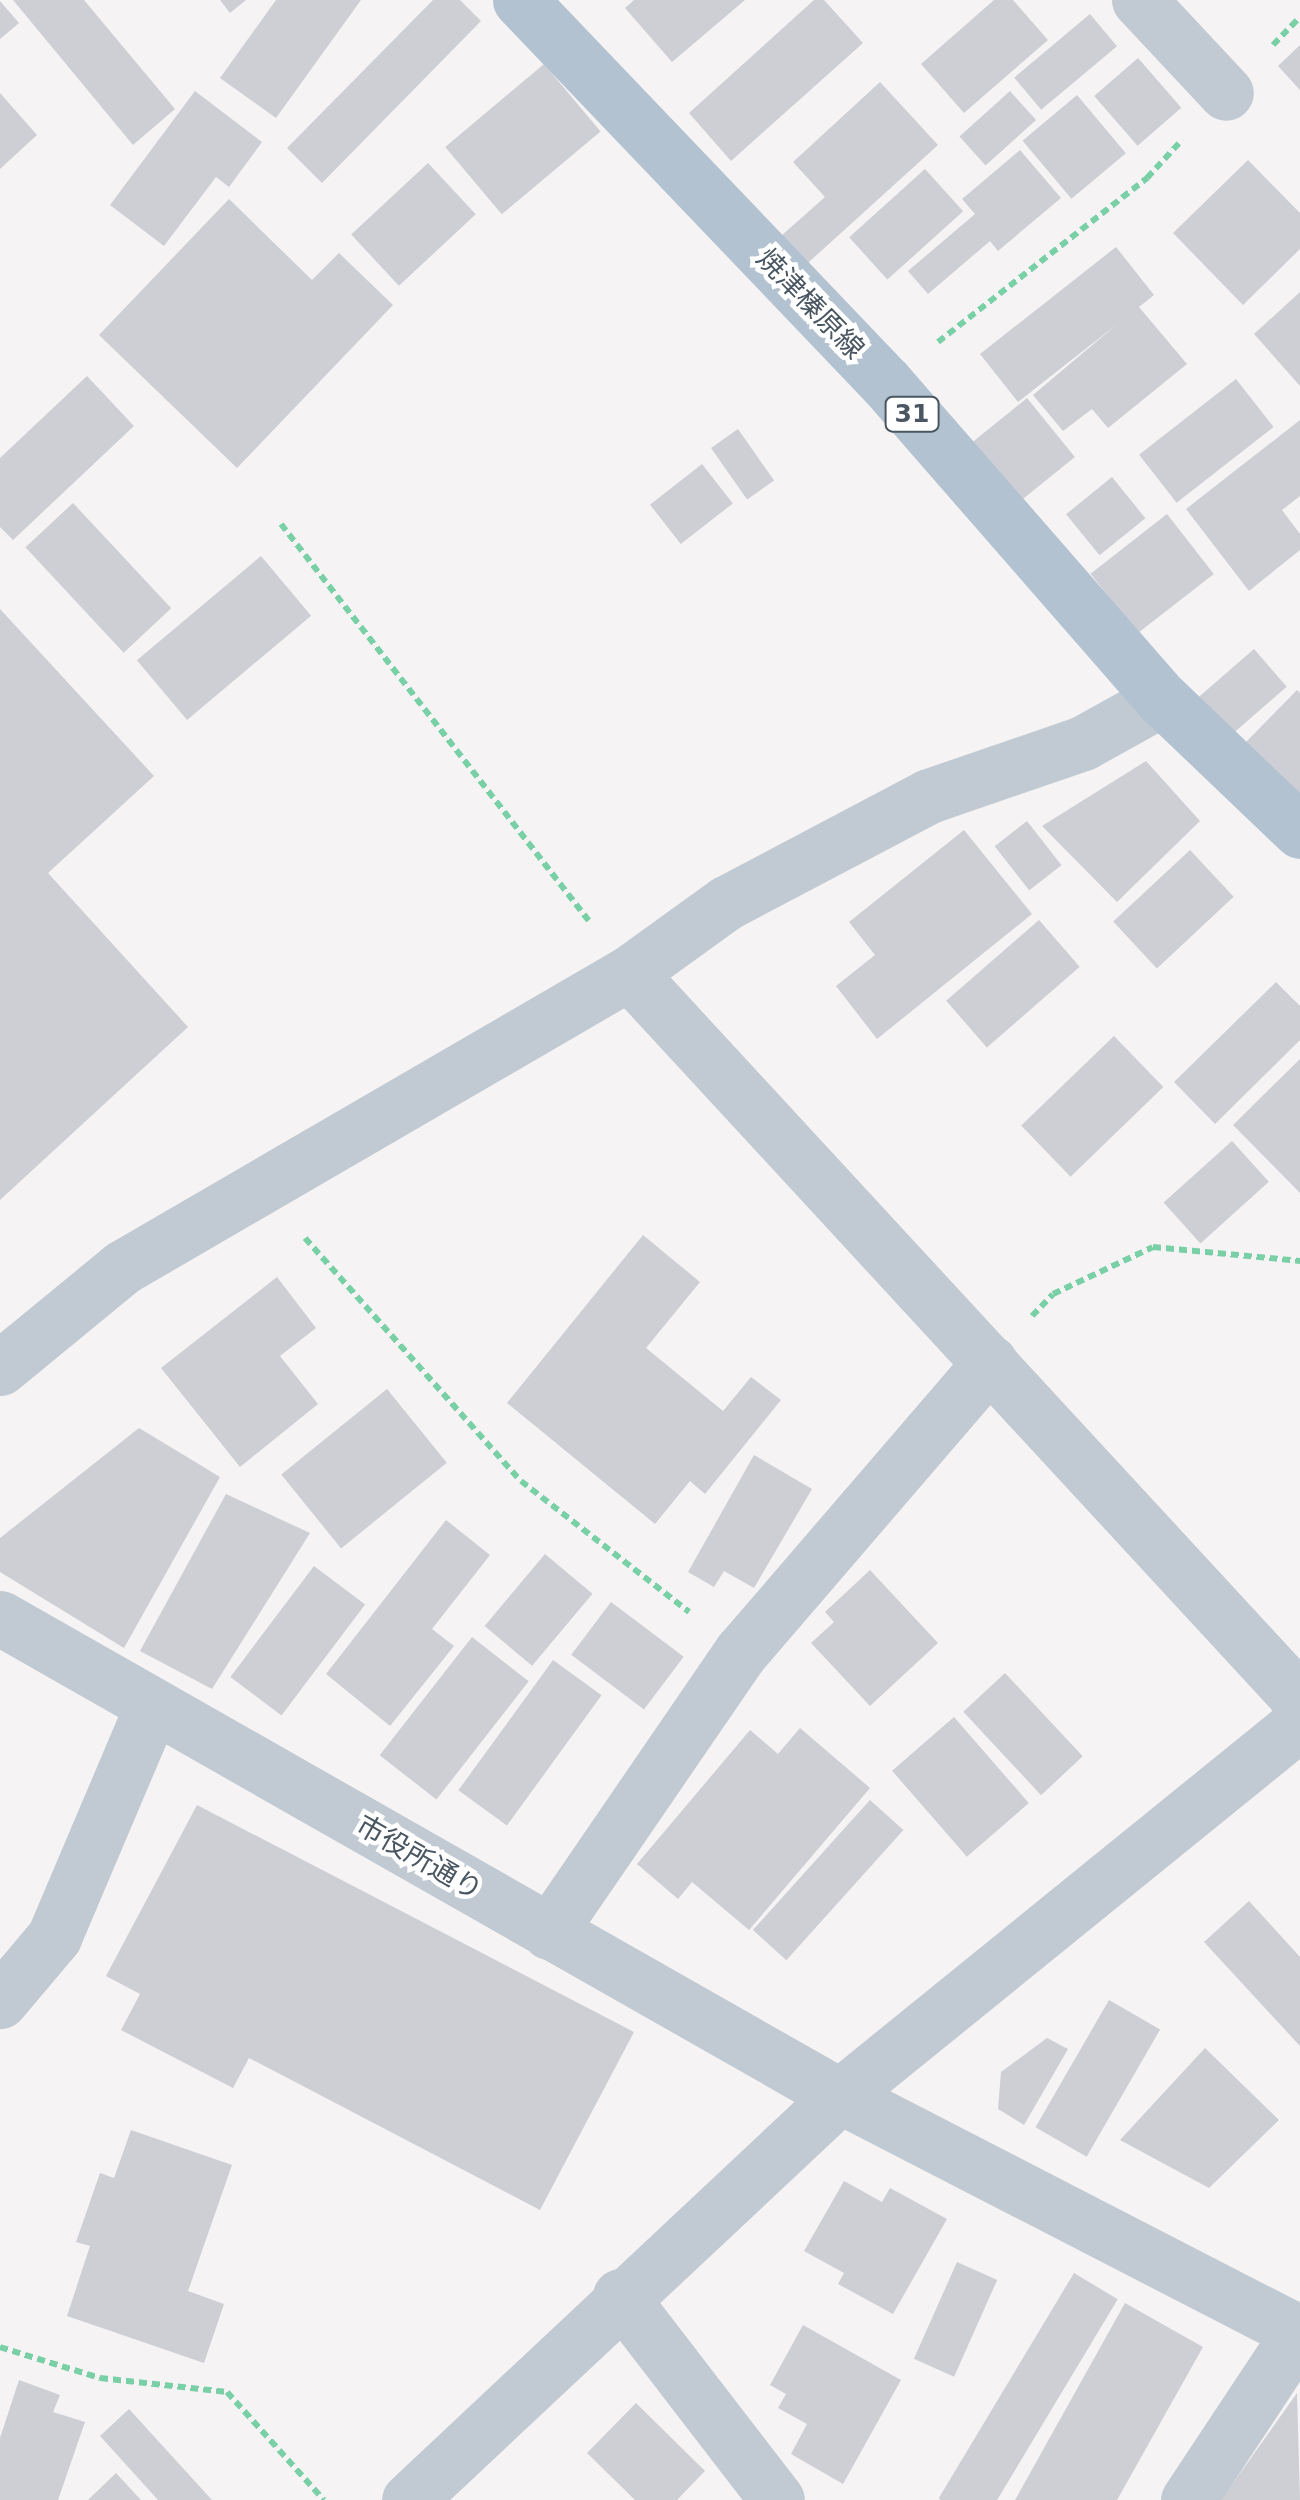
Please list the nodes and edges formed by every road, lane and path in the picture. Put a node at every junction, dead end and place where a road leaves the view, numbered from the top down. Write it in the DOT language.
graph roads {
  1 [pos="520,0"];
  2 [pos="1140,0"];
  3 [pos="1300,17"];
  4 [pos="1226,93"];
  5 [pos="886,383"];
  6 [pos="281,524"];
  7 [pos="1162,700"];
  8 [pos="1300,831"];
  9 [pos="629,973"];
  10 [pos="258,1184"];
  11 [pos="1300,1261"];
  12 [pos="990,1362"];
  13 [pos="0,1368"];
  14 [pos="0,1618"];
  15 [pos="742,1652"];
  16 [pos="1300,1700"];
  17 [pos="152,1706"];
  18 [pos="1300,1723"];
  19 [pos="549,1932"];
  20 [pos="0,2001"];
  21 [pos="840,2096"];
  22 [pos="620,2296"];
  23 [pos="1300,2332"];
  24 [pos="0,2348"];
  25 [pos="324,2500"];
  26 [pos="409,2500"];
  27 [pos="777,2500"];
  28 [pos="1188,2500"];
  1 -- 5 [label="main road, 焼津榛原線 / 31"];
  2 -- 4 [label="street"];
  3 -- 4 [label="path"];
  4 -- 5 [label="path"];
  5 -- 7 [label="main road, 焼津榛原線 / 31"];
  6 -- 9 [label="path"];
  7 -- 8 [label="main road, 焼津榛原線 / 31"];
  7 -- 9 [label="street"];
  9 -- 10 [label="street"];
  9 -- 12 [label="street"];
  10 -- 13 [label="street"];
  10 -- 15 [label="path"];
  11 -- 12 [label="path"];
  12 -- 15 [label="street"];
  12 -- 16 [label="street"];
  14 -- 17 [label="street, 市役所通り"];
  15 -- 19 [label="street"];
  17 -- 19 [label="street, 市役所通り"];
  17 -- 20 [label="street"];
  18 -- 21 [label="street"];
  19 -- 21 [label="street, 市役所通り"];
  21 -- 22 [label="street"];
  21 -- 23 [label="street, 市役所通り"];
  22 -- 26 [label="street"];
  22 -- 27 [label="street"];
  23 -- 28 [label="street"];
  24 -- 25 [label="path"];
}
